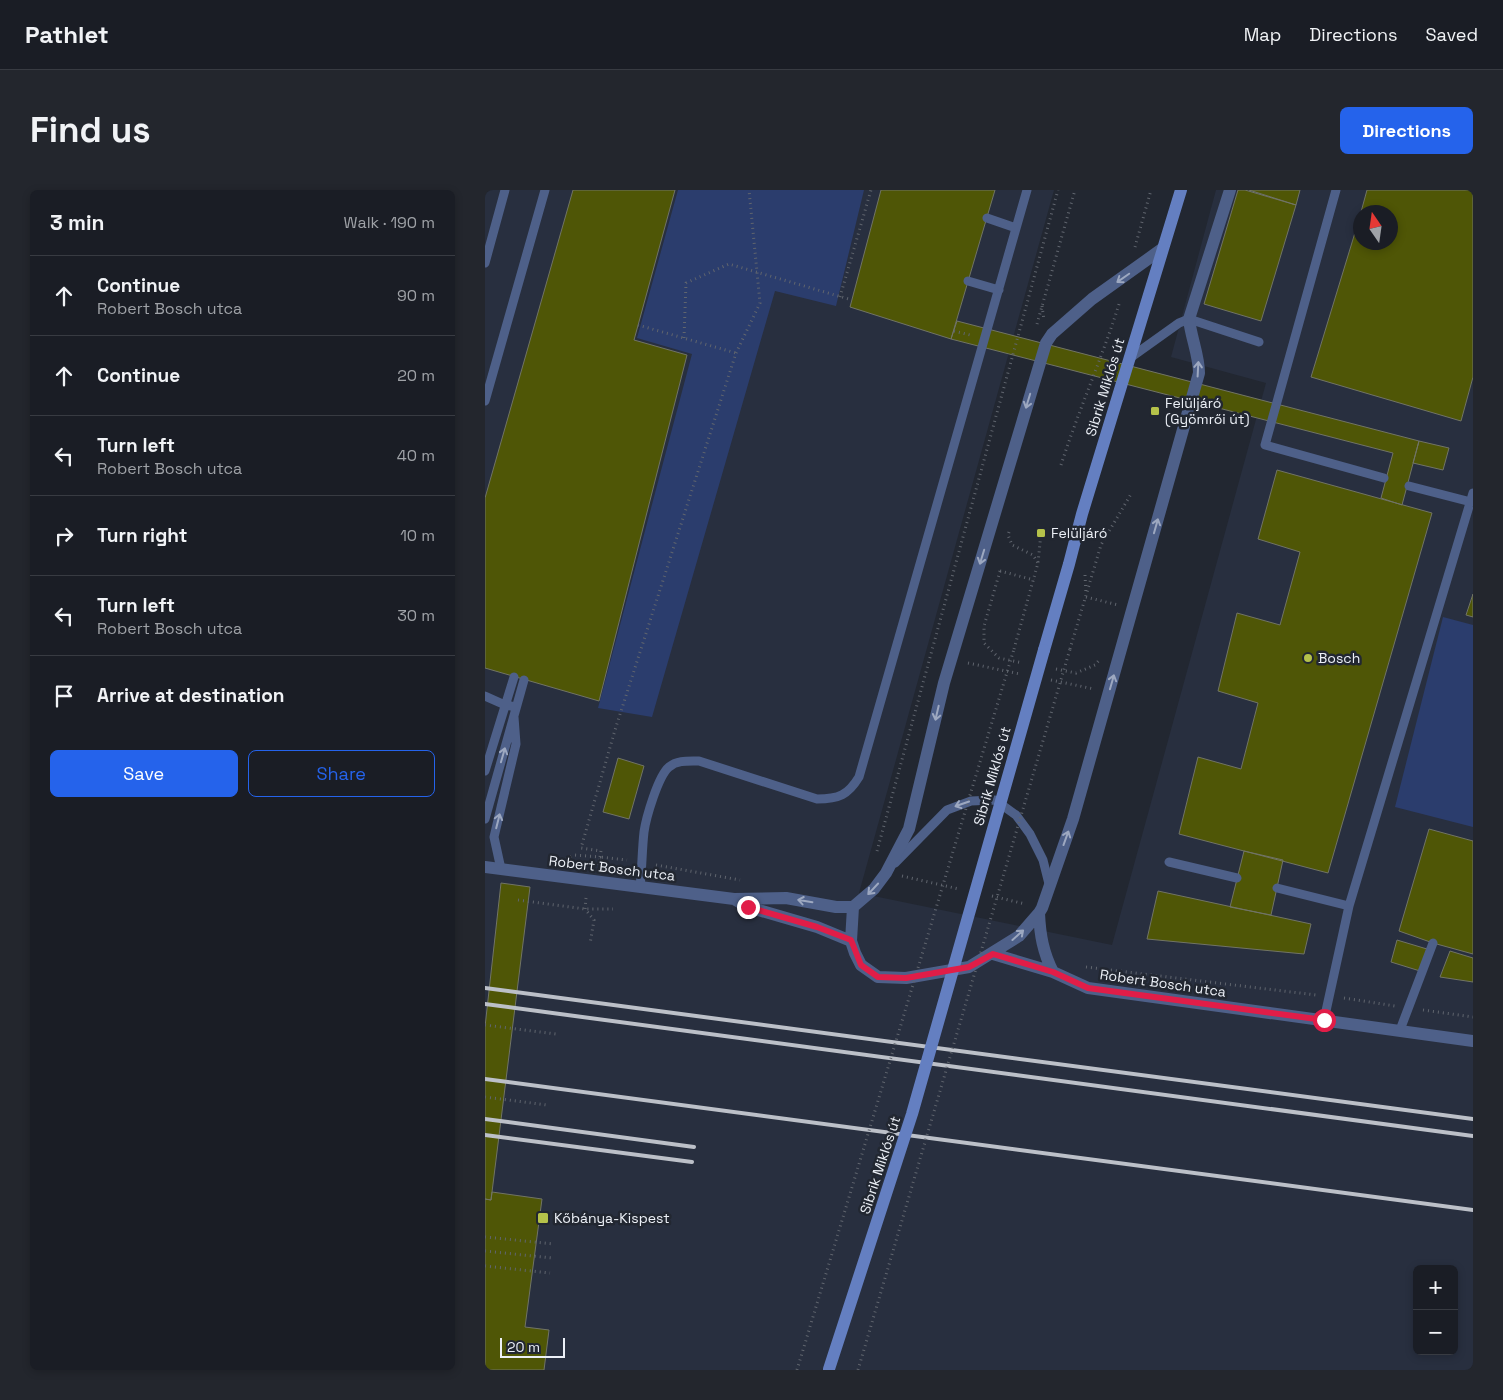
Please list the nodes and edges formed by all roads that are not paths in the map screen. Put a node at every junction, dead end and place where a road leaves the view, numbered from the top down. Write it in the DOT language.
graph roads {
  1 [pos="505,190"];
  2 [pos="545,190"];
  3 [pos="1027,190"];
  4 [pos="1181,190"];
  5 [pos="1230,190"];
  6 [pos="1336,190"];
  7 [pos="987,218"];
  8 [pos="1016,228"];
  9 [pos="1162,249"];
  10 [pos="485,263"];
  11 [pos="968,281"];
  12 [pos="999,290"];
  13 [pos="1189,319"];
  14 [pos="1259,342"];
  15 [pos="1130,358"];
  16 [pos="485,401"];
  17 [pos="1384,478"];
  18 [pos="1409,486"];
  19 [pos="1472,498"];
  20 [pos="514,677"];
  21 [pos="524,680"];
  22 [pos="485,696"];
  23 [pos="505,705"];
  24 [pos="516,707"];
  25 [pos="514,717"];
  26 [pos="485,771"];
  27 [pos="485,819"];
  28 [pos="1169,862"];
  29 [pos="485,867"];
  30 [pos="501,869"];
  31 [pos="886,872"];
  32 [pos="1237,878"];
  33 [pos="1049,884"];
  34 [pos="641,887"];
  35 [pos="1277,888"];
  36 [pos="734,899"];
  37 [pos="1349,906"];
  38 [pos="853,907"];
  39 [pos="1040,910"];
  40 [pos="851,940"];
  41 [pos="1433,943"];
  42 [pos="993,954"];
  43 [pos="1053,972"];
  44 [pos="1324,1020"];
  45 [pos="1400,1030"];
  46 [pos="1473,1041"];
  47 [pos="829,1370"];
  1 -- 10 [label="lane"];
  2 -- 16 [label="lane"];
  3 -- 8 [label="lane"];
  4 -- 9 [label="main road, Sibrik Miklós út"];
  5 -- 13 [label="street"];
  6 -- 17 [label="lane"];
  7 -- 8 [label="lane"];
  8 -- 12 [label="lane"];
  9 -- 15 [label="main road, Sibrik Miklós út"];
  9 -- 31 [label="street, one-way"];
  11 -- 12 [label="lane"];
  12 -- 34 [label="lane"];
  13 -- 14 [label="lane"];
  13 -- 15 [label="lane"];
  33 -- 13 [label="street, one-way"];
  15 -- 47 [label="main road, Sibrik Miklós út, bridge"];
  18 -- 19 [label="lane"];
  19 -- 37 [label="lane"];
  20 -- 23 [label="lane"];
  21 -- 24 [label="lane"];
  22 -- 23 [label="lane"];
  23 -- 24 [label="lane"];
  23 -- 26 [label="lane"];
  24 -- 25 [label="lane"];
  27 -- 25 [label="lane, one-way"];
  30 -- 25 [label="lane, one-way"];
  28 -- 32 [label="lane"];
  29 -- 30 [label="street, Robert Bosch utca"];
  30 -- 34 [label="street, Robert Bosch utca"];
  33 -- 31 [label="lane, one-way"];
  31 -- 38 [label="street, one-way"];
  33 -- 39 [label="street"];
  34 -- 36 [label="street, Robert Bosch utca"];
  35 -- 37 [label="lane"];
  38 -- 36 [label="street, Robert Bosch utca, one-way"];
  36 -- 40 [label="street, Robert Bosch utca"];
  37 -- 44 [label="lane"];
  38 -- 40 [label="street"];
  42 -- 39 [label="street, one-way"];
  39 -- 43 [label="street"];
  40 -- 42 [label="street"];
  41 -- 45 [label="lane"];
  42 -- 43 [label="street, Robert Bosch utca"];
  43 -- 44 [label="street, Robert Bosch utca"];
  44 -- 45 [label="street, Robert Bosch utca"];
  45 -- 46 [label="street, Robert Bosch utca"];
}
